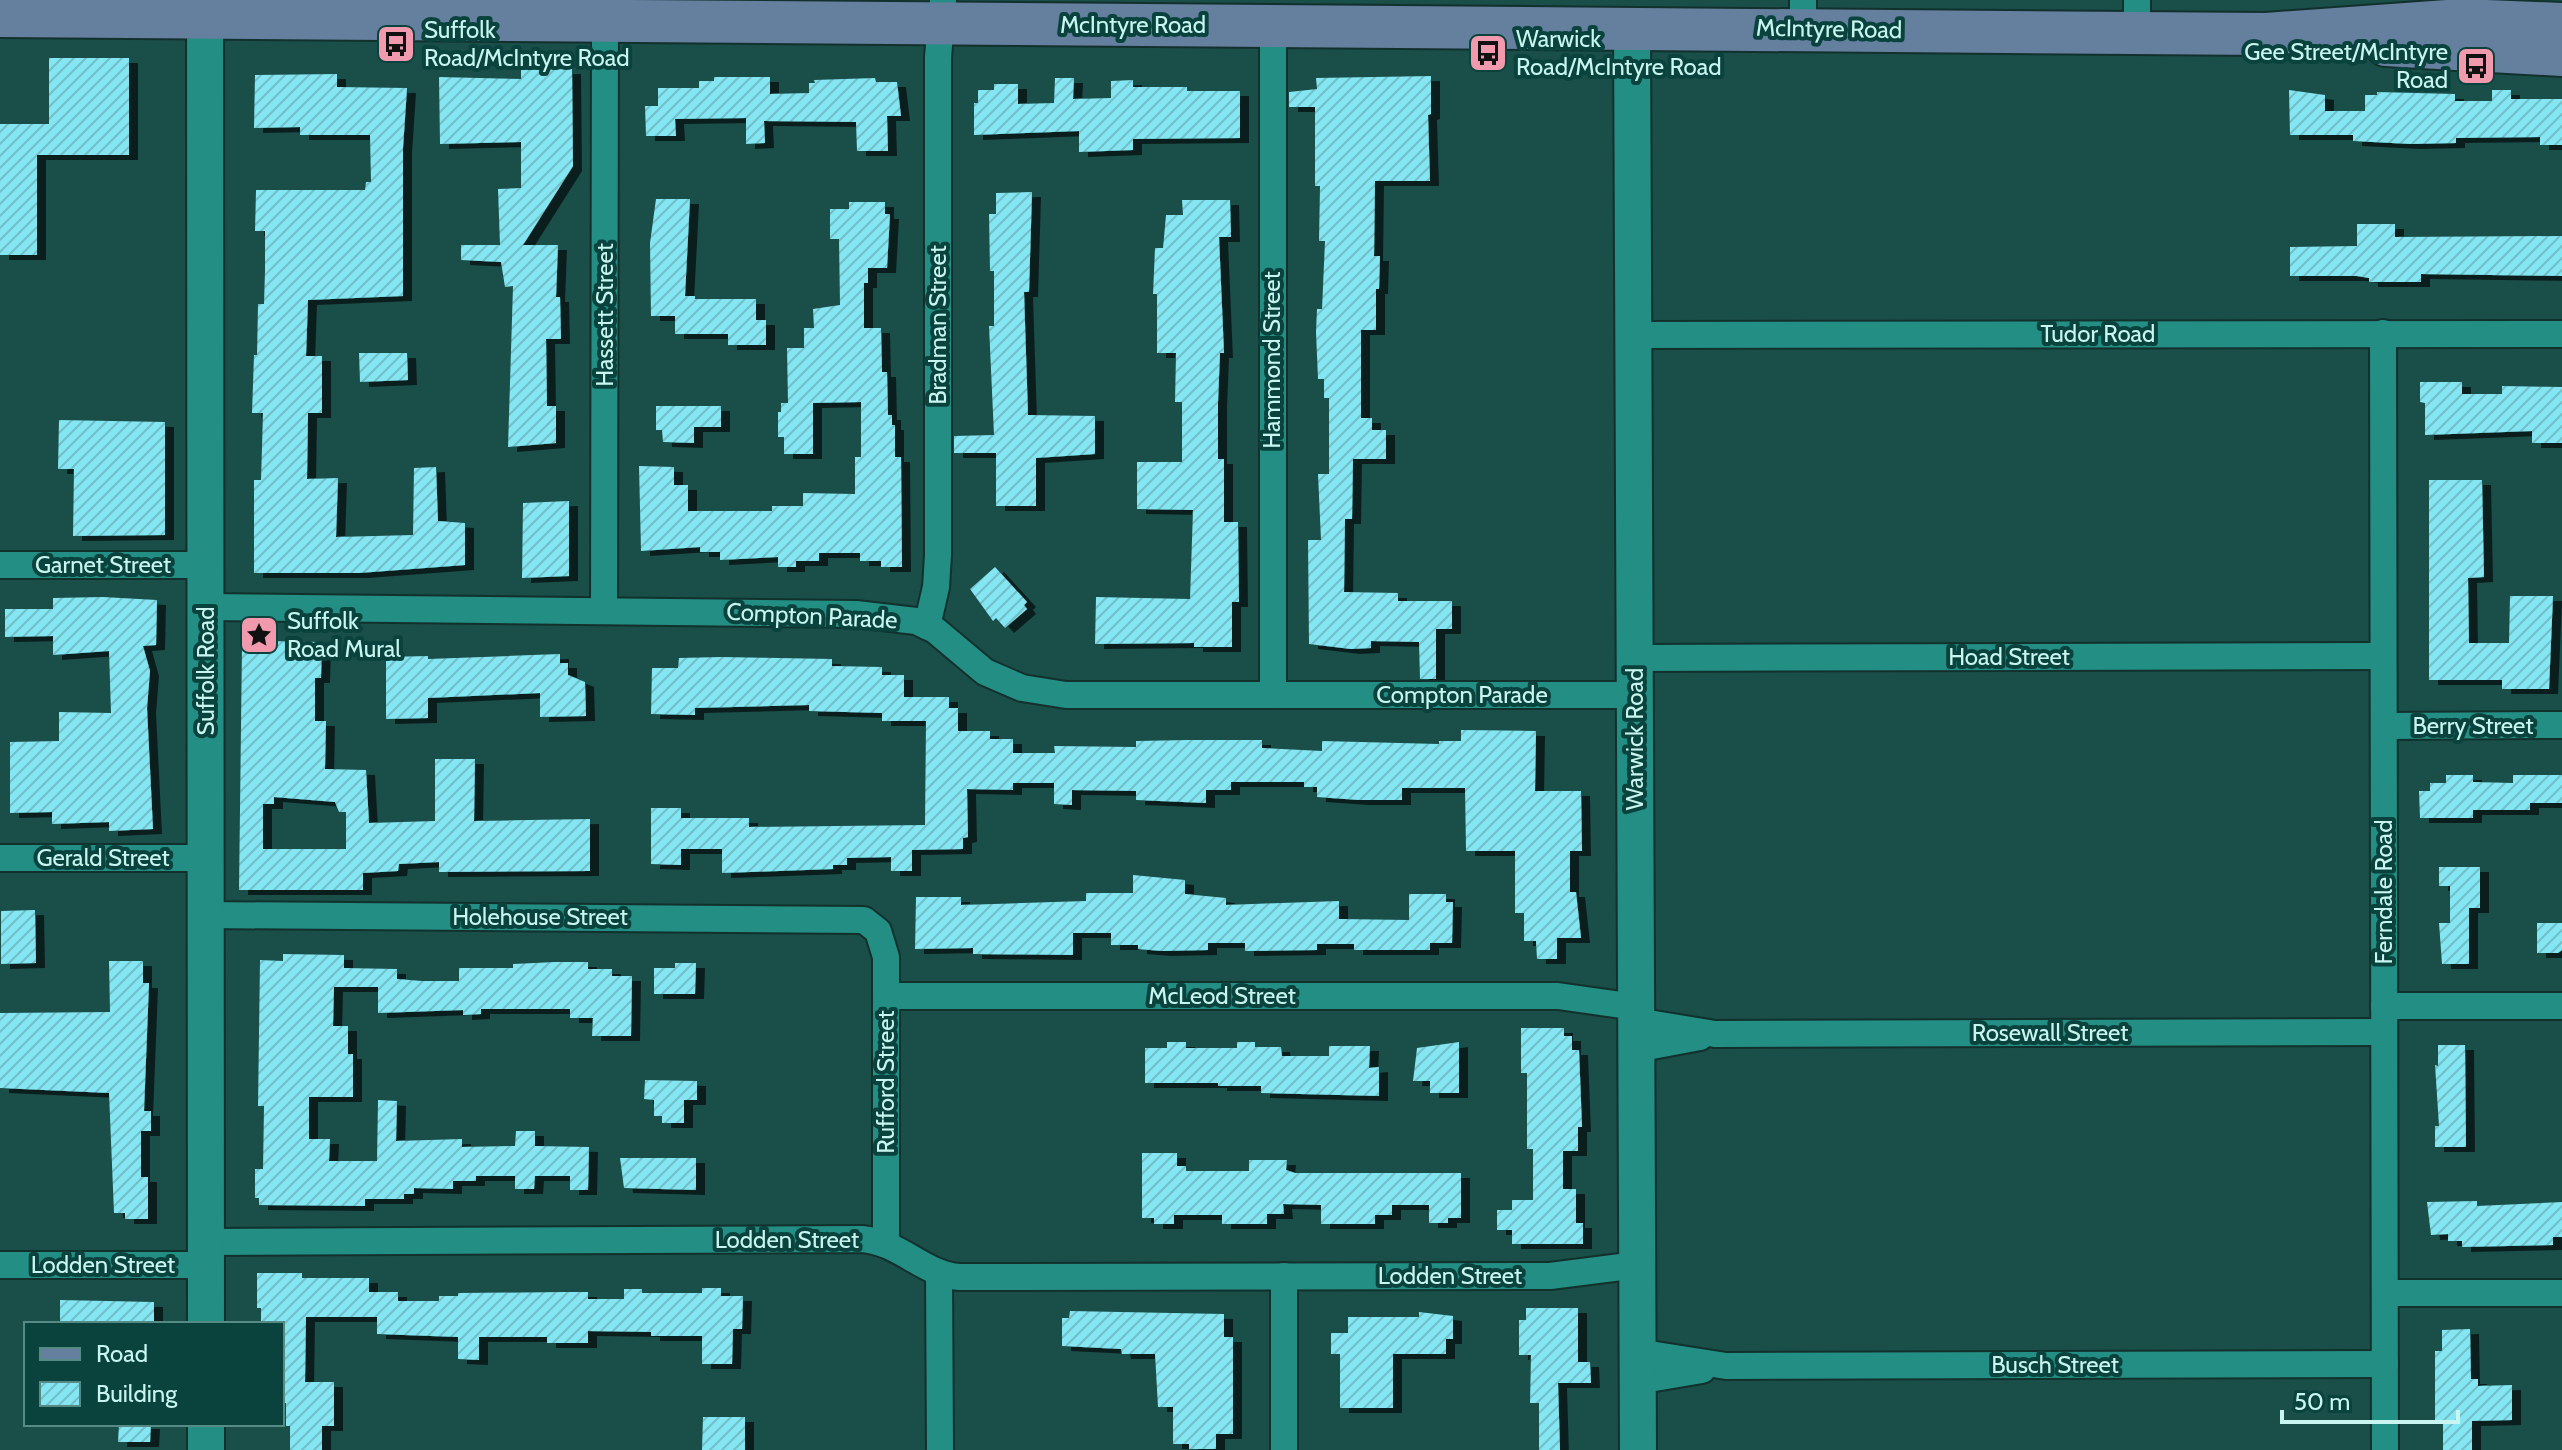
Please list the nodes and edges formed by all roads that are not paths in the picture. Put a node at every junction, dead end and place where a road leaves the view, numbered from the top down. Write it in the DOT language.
graph roads {
  1 [pos="942,12"];
  2 [pos="1803,15"];
  3 [pos="0,16"];
  4 [pos="2137,16"];
  5 [pos="205,17"];
  6 [pos="1276,17"];
  7 [pos="605,21"];
  8 [pos="2461,24"];
  9 [pos="2562,24"];
  10 [pos="1632,28"];
  11 [pos="2562,55"];
  12 [pos="2383,333"];
  13 [pos="2562,334"];
  14 [pos="1634,335"];
  15 [pos="0,565"];
  16 [pos="206,565"];
  17 [pos="206,607"];
  18 [pos="604,610"];
  19 [pos="927,626"];
  20 [pos="2383,656"];
  21 [pos="1635,658"];
  22 [pos="1273,694"];
  23 [pos="1636,695"];
  24 [pos="2562,725"];
  25 [pos="2384,726"];
  26 [pos="0,858"];
  27 [pos="206,858"];
  28 [pos="206,915"];
  29 [pos="872,925"];
  30 [pos="886,996"];
  31 [pos="2562,1006"];
  32 [pos="1636,1015"];
  33 [pos="2384,1019"];
  34 [pos="886,1243"];
  35 [pos="206,1254"];
  36 [pos="0,1265"];
  37 [pos="939,1274"];
  38 [pos="1284,1276"];
  39 [pos="1637,1277"];
  40 [pos="2386,1293"];
  41 [pos="2562,1293"];
  42 [pos="206,1322"];
  43 [pos="2385,1364"];
  44 [pos="1637,1366"];
  45 [pos="206,1426"];
  46 [pos="206,1450"];
  47 [pos="940,1450"];
  48 [pos="1284,1450"];
  49 [pos="1638,1450"];
  50 [pos="2385,1450"];
  1 -- 6 [label="main road, McIntyre Road"];
  1 -- 7 [label="main road, McIntyre Road"];
  1 -- 19 [label="street, Bradman Street"];
  2 -- 4 [label="main road, McIntyre Road"];
  2 -- 10 [label="main road, McIntyre Road"];
  3 -- 5 [label="main road, McIntyre Road"];
  4 -- 8 [label="main road, McIntyre Road"];
  5 -- 7 [label="main road, McIntyre Road"];
  5 -- 16 [label="street, Suffolk Road"];
  6 -- 10 [label="main road, McIntyre Road"];
  6 -- 22 [label="street, Hammond Street"];
  7 -- 18 [label="street, Hassett Street"];
  8 -- 9 [label="main road, McIntyre Road"];
  8 -- 11 [label="main road, McIntyre Road"];
  10 -- 14 [label="street, Warwick Road"];
  12 -- 13 [label="street, Tudor Road"];
  12 -- 14 [label="street, Tudor Road"];
  12 -- 20 [label="street, Ferndale Road"];
  14 -- 21 [label="street, Warwick Road"];
  15 -- 16 [label="street, Garnet Street"];
  16 -- 17 [label="street, Suffolk Road"];
  17 -- 18 [label="street, Compton Parade"];
  17 -- 27 [label="street, Suffolk Road"];
  18 -- 19 [label="street, Compton Parade"];
  19 -- 22 [label="street, Compton Parade"];
  20 -- 21 [label="street, Hoad Street"];
  20 -- 25 [label="street, Ferndale Road"];
  21 -- 23 [label="street, Warwick Road"];
  22 -- 23 [label="street, Compton Parade"];
  23 -- 32 [label="street, Warwick Road"];
  24 -- 25 [label="street, Berry Street"];
  25 -- 33 [label="street, Ferndale Road"];
  26 -- 27 [label="street, Gerald Street"];
  27 -- 28 [label="street, Suffolk Road"];
  28 -- 29 [label="street, Holehouse Street"];
  28 -- 35 [label="street, Suffolk Road"];
  29 -- 30 [label="street, Rufford Street"];
  30 -- 32 [label="street, McLeod Street"];
  30 -- 34 [label="street, Rufford Street"];
  31 -- 33 [label="street, Rosewall Street"];
  32 -- 33 [label="street, Rosewall Street"];
  32 -- 39 [label="street, Warwick Road"];
  33 -- 40 [label="street, Ferndale Road"];
  34 -- 35 [label="street, Lodden Street"];
  34 -- 37 [label="street, Lodden Street"];
  35 -- 36 [label="street, Lodden Street"];
  35 -- 42 [label="street, Suffolk Road"];
  37 -- 38 [label="street, Lodden Street"];
  37 -- 47 [label="street"];
  38 -- 39 [label="street, Lodden Street"];
  38 -- 48 [label="street"];
  39 -- 44 [label="street, Warwick Road"];
  40 -- 41 [label="street"];
  40 -- 43 [label="street, Ferndale Road"];
  43 -- 44 [label="street, Busch Street"];
  43 -- 50 [label="street, Ferndale Road"];
  44 -- 49 [label="street, Warwick Road"];
  45 -- 46 [label="street"];
}
